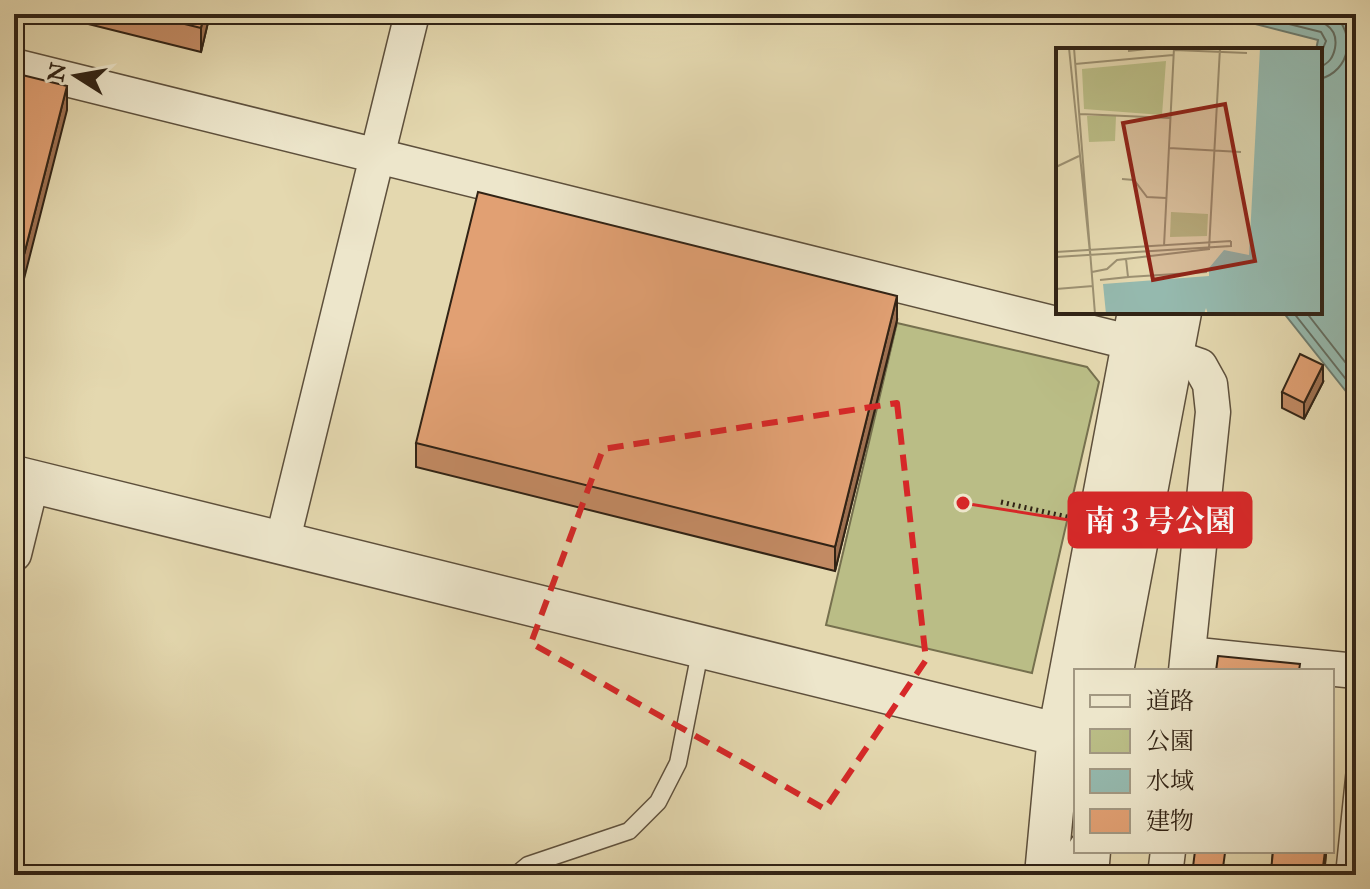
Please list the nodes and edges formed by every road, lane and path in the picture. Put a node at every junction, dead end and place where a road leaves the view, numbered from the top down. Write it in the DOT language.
graph roads {
  1 [pos="412,14"];
  2 [pos="14,66"];
  3 [pos="377,156"];
  4 [pos="1177,314"];
  5 [pos="1148,337"];
  6 [pos="23,479"];
  7 [pos="1001,502"];
  8 [pos="1099,524"];
  9 [pos="282,543"];
  10 [pos="14,554"];
  11 [pos="701,647"];
  12 [pos="1187,663"];
  13 [pos="1078,669"];
  14 [pos="1112,669"];
  15 [pos="1314,669"];
  16 [pos="1334,670"];
  17 [pos="1356,671"];
  18 [pos="1074,696"];
  19 [pos="1068,737"];
  20 [pos="1356,759"];
  21 [pos="1089,853"];
  22 [pos="1168,853"];
  23 [pos="516,875"];
  24 [pos="1046,875"];
  25 [pos="1087,875"];
  26 [pos="1165,875"];
  27 [pos="1344,875"];
  1 -- 3 [label="street"];
  2 -- 3 [label="street"];
  3 -- 5 [label="street"];
  3 -- 9 [label="street"];
  4 -- 5 [label="street"];
  5 -- 8 [label="street"];
  5 -- 12 [label="street"];
  5 -- 14 [label="street"];
  6 -- 9 [label="street"];
  6 -- 10 [label="street"];
  7 -- 8 [label="path"];
  8 -- 13 [label="street"];
  9 -- 11 [label="street"];
  11 -- 19 [label="street"];
  11 -- 23 [label="lane"];
  12 -- 15 [label="street"];
  16 -- 17 [label="street"];
  18 -- 19 [label="street"];
  19 -- 24 [label="street"];
  20 -- 27 [label="lane"];
  21 -- 25 [label="street"];
  22 -- 26 [label="street"];
}
